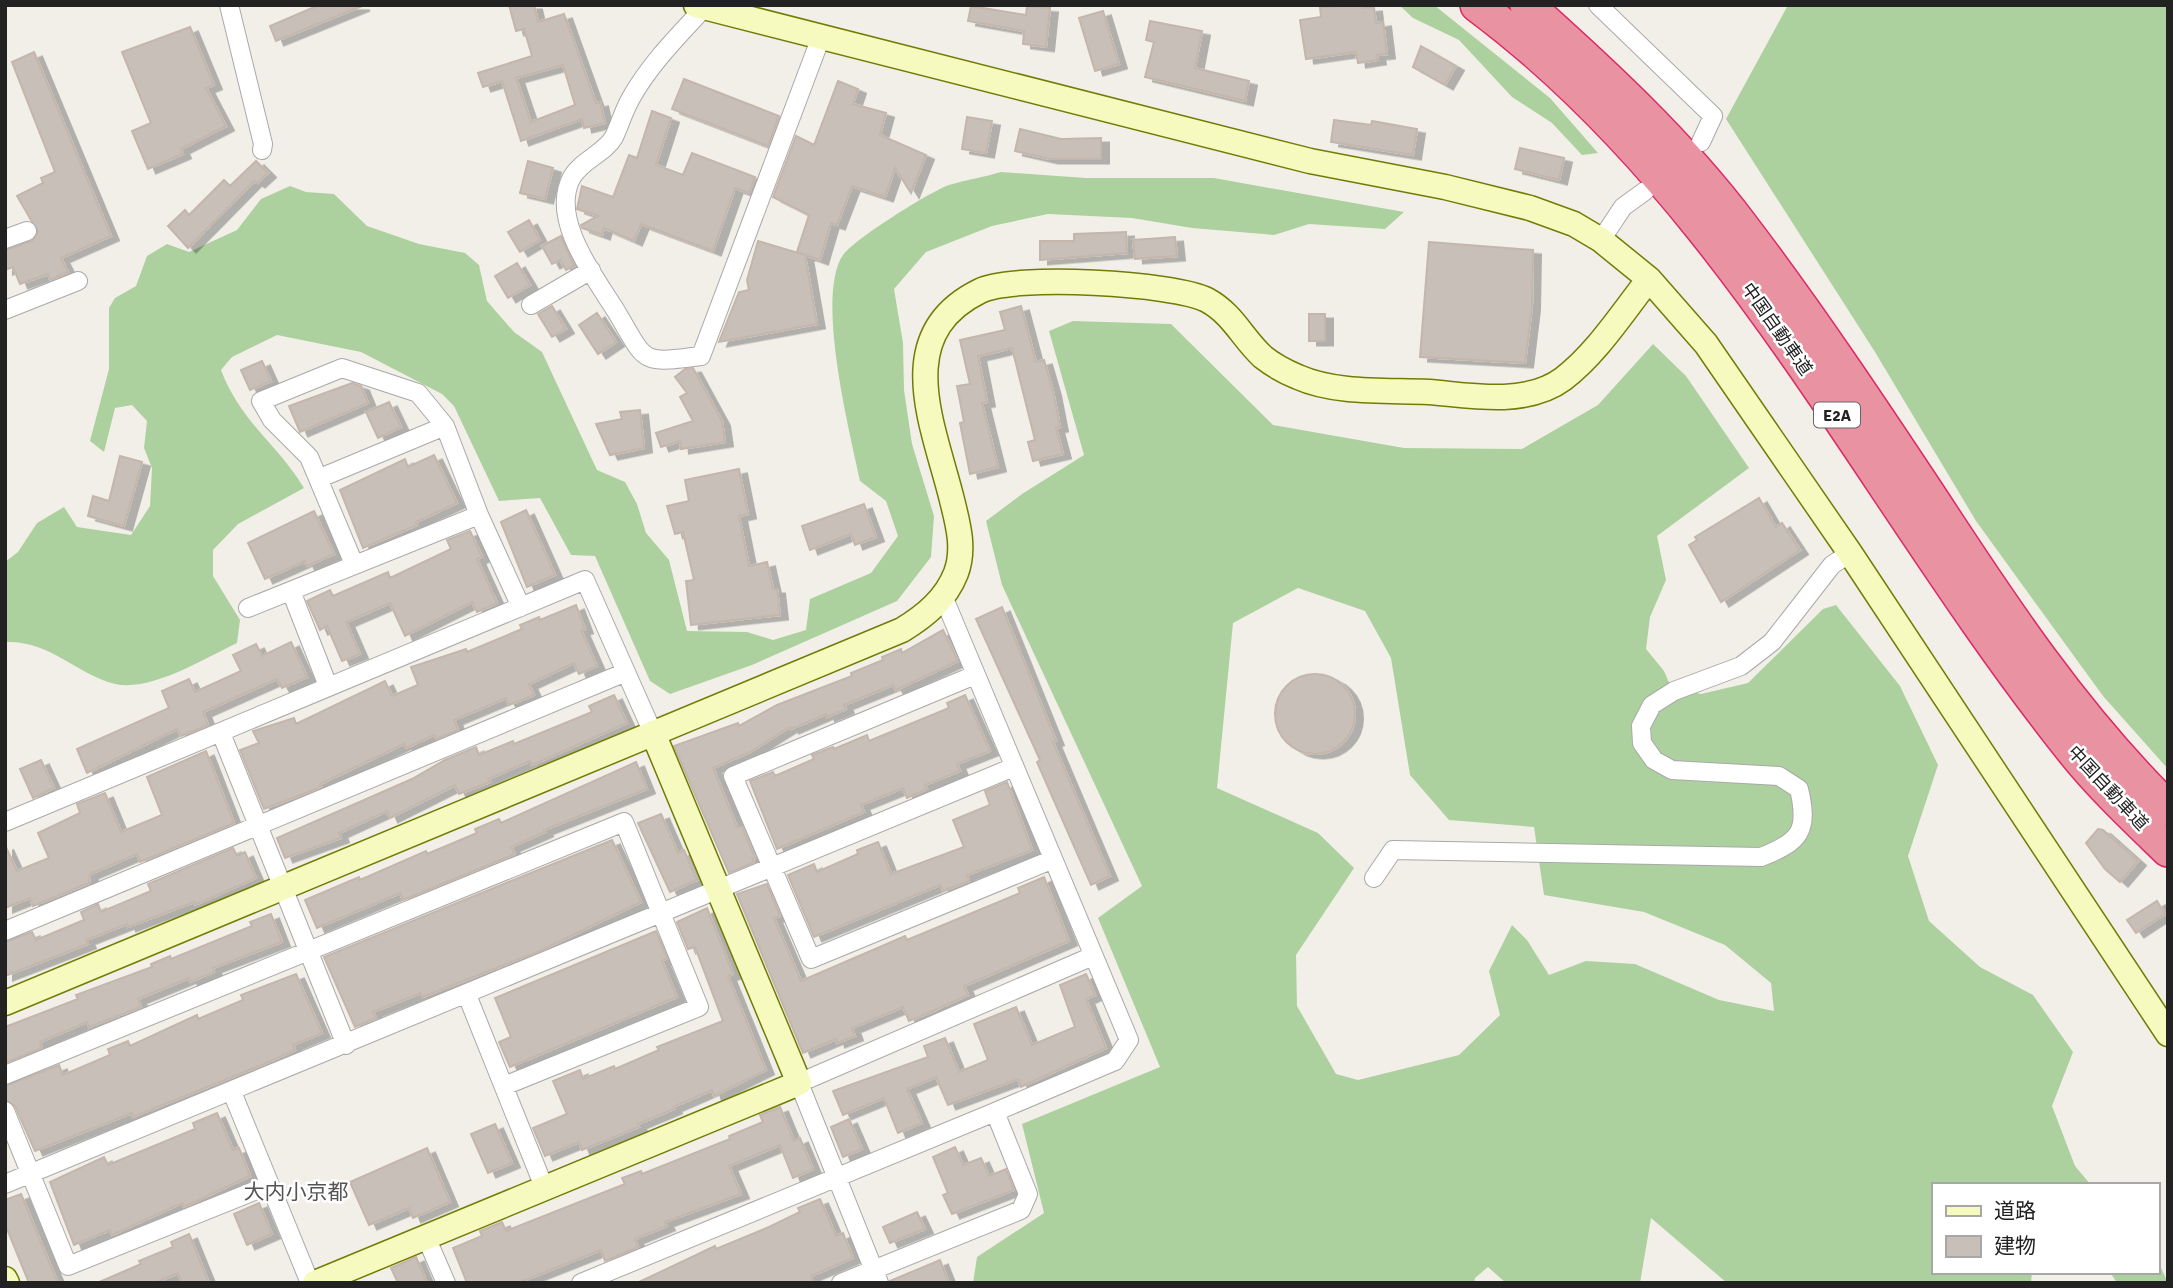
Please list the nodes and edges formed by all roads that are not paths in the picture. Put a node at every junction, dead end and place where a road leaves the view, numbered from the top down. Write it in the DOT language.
graph roads {
  1 [pos="229,5"];
  2 [pos="1477,5"];
  3 [pos="1527,5"];
  4 [pos="1598,5"];
  5 [pos="700,6"];
  6 [pos="821,37"];
  7 [pos="1702,142"];
  8 [pos="262,150"];
  9 [pos="1646,191"];
  10 [pos="27,231"];
  11 [pos="5,239"];
  12 [pos="1601,240"];
  13 [pos="591,270"];
  14 [pos="1650,279"];
  15 [pos="78,281"];
  16 [pos="531,305"];
  17 [pos="5,310"];
  18 [pos="445,426"];
  19 [pos="320,478"];
  20 [pos="479,515"];
  21 [pos="1850,553"];
  22 [pos="354,564"];
  23 [pos="291,591"];
  24 [pos="943,596"];
  25 [pos="521,607"];
  26 [pos="248,608"];
  27 [pos="626,672"];
  28 [pos="975,675"];
  29 [pos="328,686"];
  30 [pos="221,733"];
  31 [pos="653,733"];
  32 [pos="1014,767"];
  33 [pos="2168,808"];
  34 [pos="5,822"];
  35 [pos="257,826"];
  36 [pos="2168,850"];
  37 [pos="1051,860"];
  38 [pos="772,867"];
  39 [pos="1374,878"];
  40 [pos="282,888"];
  41 [pos="719,889"];
  42 [pos="661,913"];
  43 [pos="5,931"];
  44 [pos="309,951"];
  45 [pos="1093,956"];
  46 [pos="467,995"];
  47 [pos="5,1003"];
  48 [pos="2168,1034"];
  49 [pos="346,1045"];
  50 [pos="5,1075"];
  51 [pos="799,1083"];
  52 [pos="504,1086"];
  53 [pos="232,1092"];
  54 [pos="5,1111"];
  55 [pos="995,1112"];
  56 [pos="31,1173"];
  57 [pos="835,1178"];
  58 [pos="5,1184"];
  59 [pos="269,1185"];
  60 [pos="544,1187"];
  61 [pos="426,1237"];
  62 [pos="877,1276"];
  63 [pos="312,1283"];
  64 [pos="446,1283"];
  65 [pos="581,1283"];
  66 [pos="841,1283"];
  1 -- 8 [label="street"];
  2 -- 36 [label="highway, 中国自動車道 / E2A"];
  3 -- 33 [label="highway, 中国自動車道 / E2A"];
  4 -- 7 [label="street"];
  5 -- 6 [label="street"];
  5 -- 13 [label="street"];
  6 -- 12 [label="street"];
  6 -- 13 [label="street"];
  9 -- 12 [label="street"];
  10 -- 11 [label="street"];
  12 -- 14 [label="street"];
  13 -- 16 [label="street"];
  14 -- 21 [label="street"];
  14 -- 24 [label="street"];
  15 -- 17 [label="street"];
  18 -- 19 [label="street"];
  18 -- 19 [label="street"];
  18 -- 20 [label="street"];
  19 -- 22 [label="street"];
  20 -- 22 [label="street"];
  20 -- 25 [label="street"];
  21 -- 39 [label="street"];
  21 -- 48 [label="street"];
  22 -- 23 [label="street"];
  23 -- 26 [label="street"];
  23 -- 29 [label="street"];
  24 -- 28 [label="street"];
  24 -- 31 [label="street"];
  25 -- 27 [label="street"];
  25 -- 29 [label="street"];
  27 -- 31 [label="street"];
  27 -- 35 [label="street"];
  28 -- 32 [label="street"];
  28 -- 38 [label="street"];
  29 -- 30 [label="street"];
  30 -- 34 [label="street"];
  30 -- 35 [label="street"];
  31 -- 40 [label="street"];
  31 -- 41 [label="street"];
  32 -- 37 [label="street"];
  32 -- 38 [label="street"];
  35 -- 40 [label="street"];
  35 -- 43 [label="street"];
  37 -- 38 [label="street"];
  37 -- 45 [label="street"];
  38 -- 41 [label="street"];
  40 -- 44 [label="street"];
  40 -- 47 [label="street"];
  41 -- 42 [label="street"];
  41 -- 51 [label="street"];
  42 -- 44 [label="street"];
  42 -- 46 [label="street"];
  42 -- 52 [label="street"];
  44 -- 49 [label="street"];
  44 -- 50 [label="street"];
  45 -- 51 [label="street"];
  45 -- 55 [label="street"];
  46 -- 49 [label="street"];
  46 -- 52 [label="street"];
  49 -- 53 [label="street"];
  51 -- 57 [label="street"];
  51 -- 60 [label="street"];
  52 -- 60 [label="street"];
  53 -- 56 [label="street"];
  53 -- 59 [label="street"];
  54 -- 56 [label="street"];
  55 -- 57 [label="street"];
  55 -- 62 [label="street"];
  56 -- 58 [label="street"];
  56 -- 59 [label="street"];
  57 -- 62 [label="street"];
  57 -- 65 [label="street"];
  59 -- 63 [label="street"];
  60 -- 61 [label="street"];
  61 -- 63 [label="street"];
  61 -- 64 [label="street"];
  62 -- 66 [label="street"];
}
